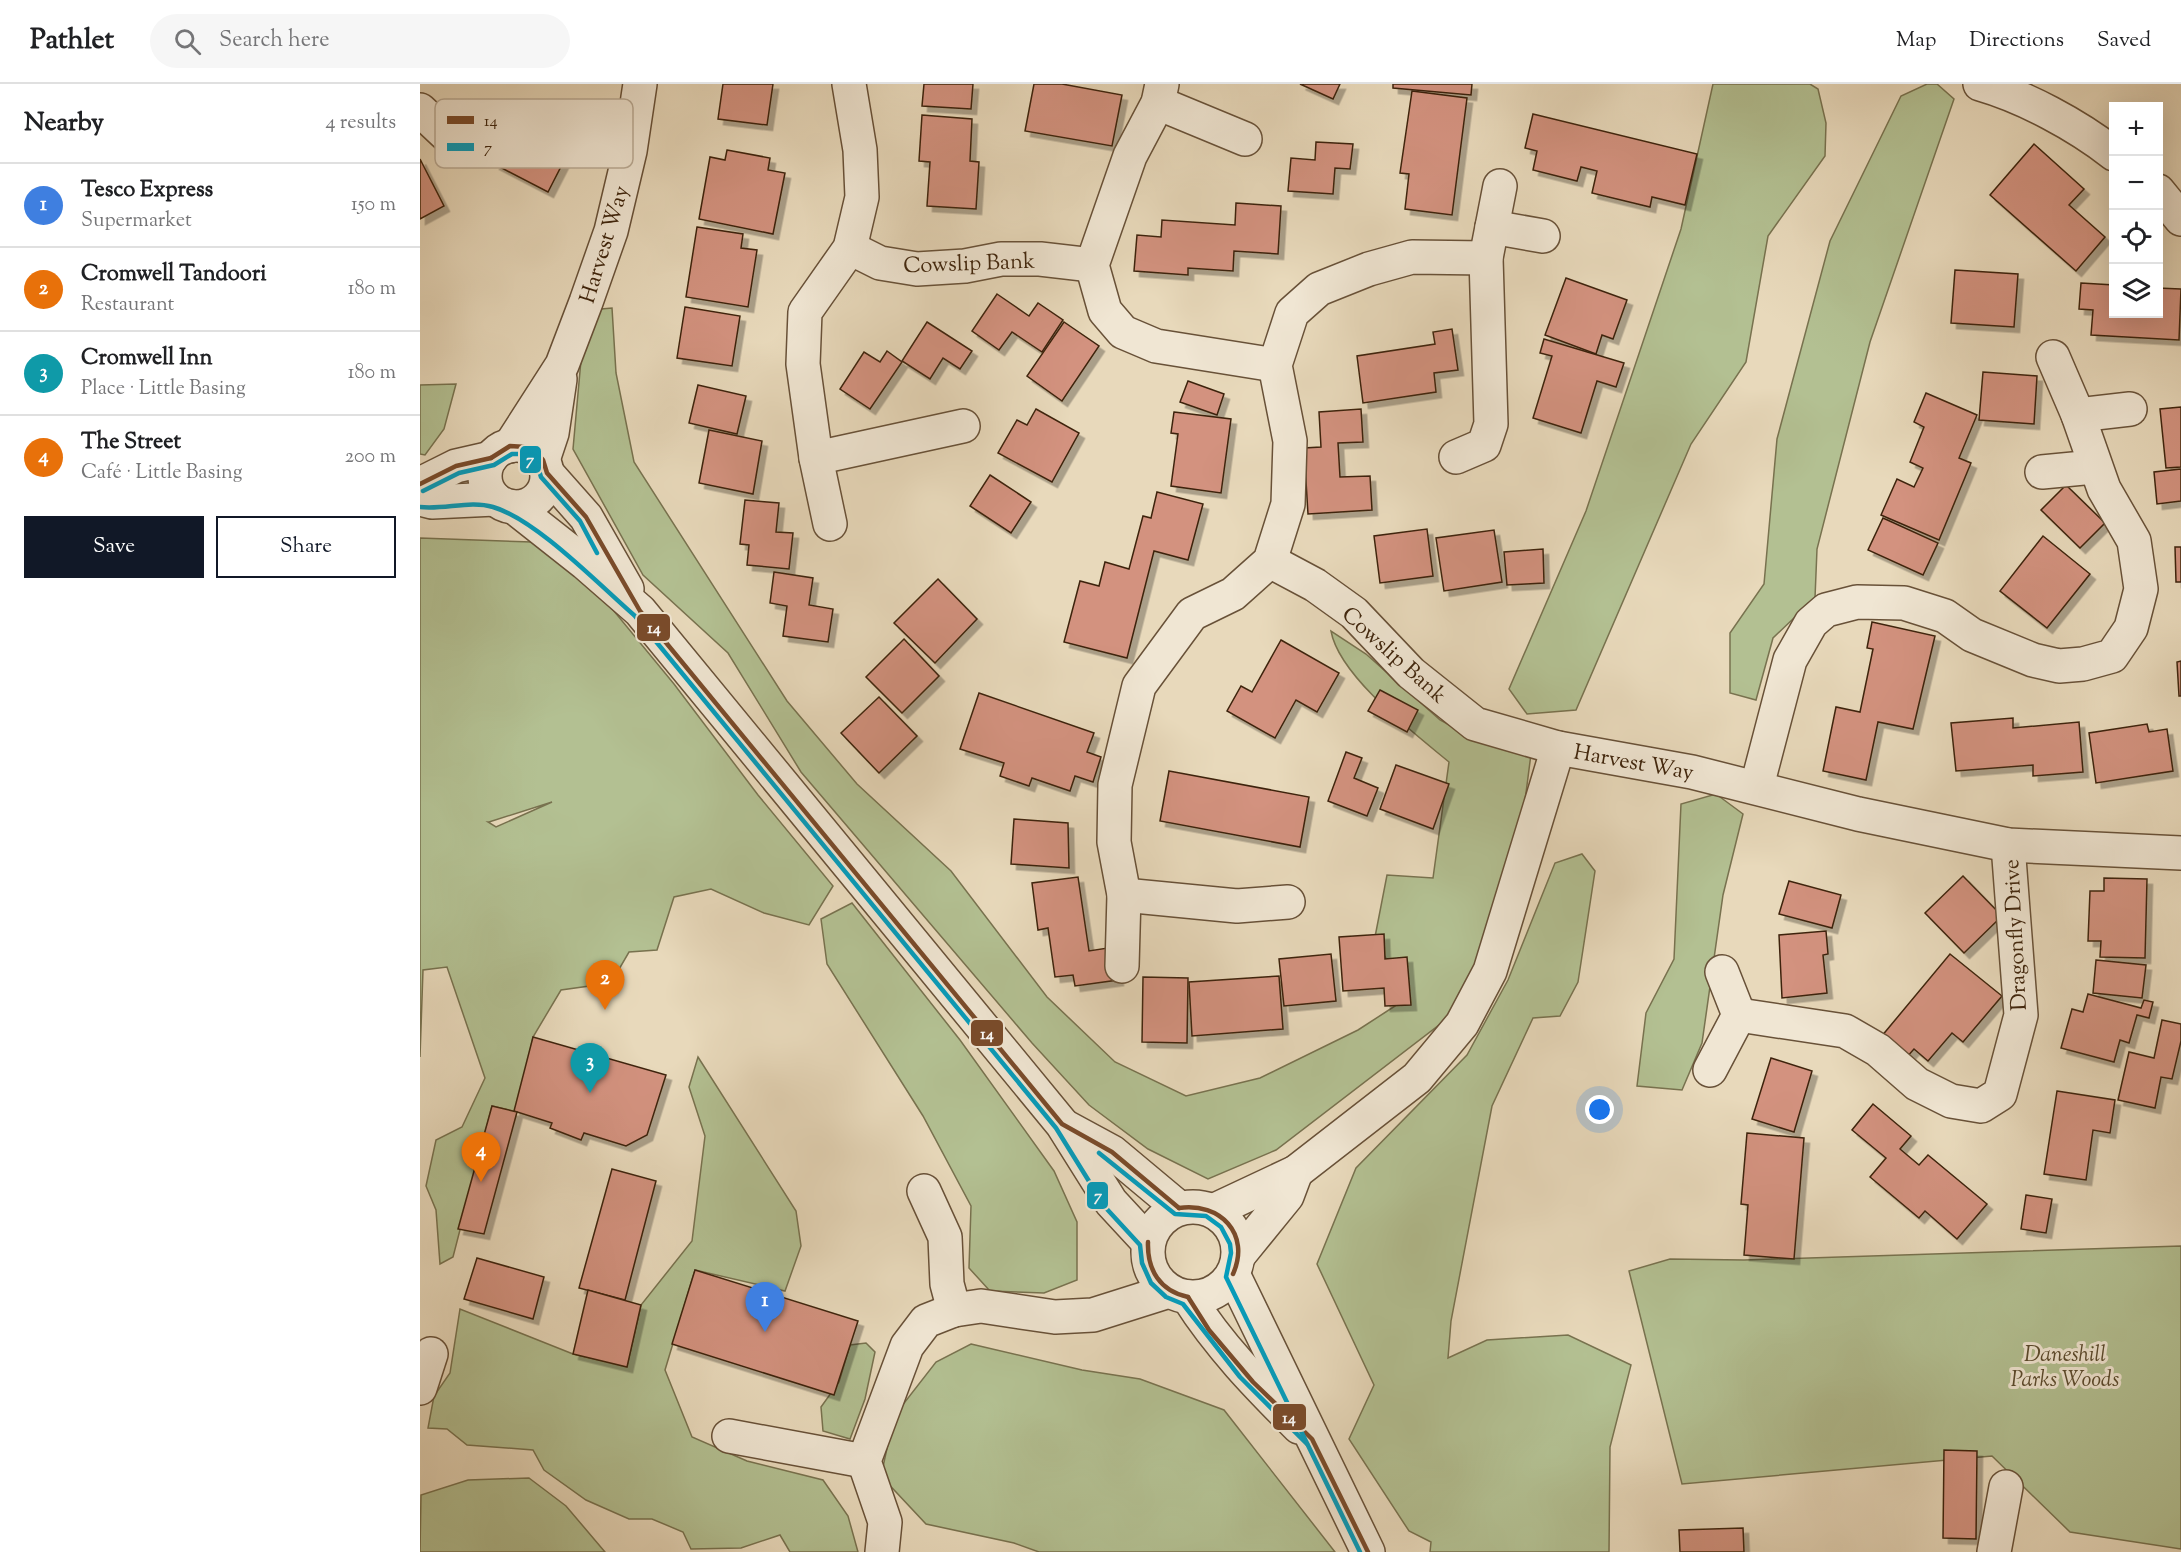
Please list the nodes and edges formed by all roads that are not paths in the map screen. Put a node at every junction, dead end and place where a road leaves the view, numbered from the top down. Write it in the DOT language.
graph roads {
  1 [pos="640,84"];
  2 [pos="849,84"];
  3 [pos="1980,84"];
  4 [pos="1160,94"];
  5 [pos="420,110"];
  6 [pos="435,124"];
  7 [pos="633,131"];
  8 [pos="1245,139"];
  9 [pos="2109,150"];
  10 [pos="626,168"];
  11 [pos="1500,186"];
  12 [pos="2163,197"];
  13 [pos="2181,219"];
  14 [pos="1544,236"];
  15 [pos="1489,243"];
  16 [pos="850,248"];
  17 [pos="1092,264"];
  18 [pos="2053,357"];
  19 [pos="562,365"];
  20 [pos="1275,365"];
  21 [pos="2130,409"];
  22 [pos="2078,415"];
  23 [pos="963,426"];
  24 [pos="501,452"];
  25 [pos="1456,457"];
  26 [pos="816,458"];
  27 [pos="545,467"];
  28 [pos="2094,467"];
  29 [pos="2042,472"];
  30 [pos="420,484"];
  31 [pos="420,500"];
  32 [pos="504,503"];
  33 [pos="830,524"];
  34 [pos="1270,561"];
  35 [pos="640,611"];
  36 [pos="1558,748"];
  37 [pos="1757,786"];
  38 [pos="2008,845"];
  39 [pos="2181,853"];
  40 [pos="1124,895"];
  41 [pos="1287,902"];
  42 [pos="1122,966"];
  43 [pos="1722,972"];
  44 [pos="1739,1016"];
  45 [pos="1710,1070"];
  46 [pos="1062,1125"];
  47 [pos="1296,1172"];
  48 [pos="924,1191"];
  49 [pos="1179,1208"];
  50 [pos="1213,1211"];
  51 [pos="1149,1253"];
  52 [pos="1236,1264"];
  53 [pos="1178,1294"];
  54 [pos="954,1310"];
  55 [pos="1093,1315"];
  56 [pos="431,1354"];
  57 [pos="420,1388"];
  58 [pos="729,1436"];
  59 [pos="1312,1440"];
  60 [pos="864,1461"];
  61 [pos="2006,1487"];
  62 [pos="882,1552"];
  63 [pos="1368,1552"];
  64 [pos="1994,1552"];
  1 -- 7 [label="street, Harvest Way"];
  2 -- 16 [label="street"];
  3 -- 9 [label="street"];
  4 -- 8 [label="street"];
  4 -- 17 [label="street"];
  5 -- 6 [label="street"];
  10 -- 19 [label="street, Harvest Way"];
  11 -- 15 [label="street"];
  12 -- 13 [label="street"];
  14 -- 15 [label="street"];
  15 -- 20 [label="street"];
  15 -- 25 [label="street"];
  16 -- 17 [label="street, Cowslip Bank"];
  16 -- 26 [label="street"];
  17 -- 20 [label="street"];
  18 -- 22 [label="street"];
  19 -- 24 [label="street, Harvest Way"];
  19 -- 27 [label="street, Harvest Way"];
  20 -- 34 [label="street"];
  21 -- 22 [label="street"];
  22 -- 28 [label="street"];
  23 -- 26 [label="street"];
  24 -- 27 [label="street"];
  24 -- 30 [label="street"];
  24 -- 32 [label="street"];
  26 -- 33 [label="street"];
  27 -- 32 [label="street"];
  27 -- 35 [label="street"];
  28 -- 29 [label="street"];
  28 -- 37 [label="street"];
  31 -- 32 [label="street"];
  32 -- 35 [label="street"];
  34 -- 36 [label="street, Cowslip Bank"];
  34 -- 40 [label="street"];
  35 -- 46 [label="street"];
  36 -- 37 [label="street, Harvest Way"];
  36 -- 47 [label="street, Harvest Way"];
  37 -- 38 [label="street, Harvest Way"];
  38 -- 39 [label="street, Harvest Way"];
  38 -- 44 [label="street, Dragonfly Drive"];
  40 -- 41 [label="street"];
  40 -- 42 [label="street"];
  43 -- 44 [label="street"];
  44 -- 45 [label="street"];
  46 -- 49 [label="street"];
  46 -- 51 [label="street"];
  47 -- 50 [label="street, Harvest Way"];
  47 -- 52 [label="street, Harvest Way"];
  48 -- 54 [label="street"];
  49 -- 50 [label="street"];
  49 -- 51 [label="street"];
  50 -- 52 [label="street"];
  51 -- 53 [label="street"];
  51 -- 55 [label="street"];
  52 -- 53 [label="street"];
  52 -- 59 [label="street"];
  53 -- 55 [label="street"];
  53 -- 59 [label="street"];
  54 -- 55 [label="street"];
  54 -- 60 [label="street"];
  56 -- 57 [label="street"];
  58 -- 60 [label="street"];
  59 -- 63 [label="street"];
  60 -- 62 [label="street"];
  61 -- 64 [label="street"];
}
